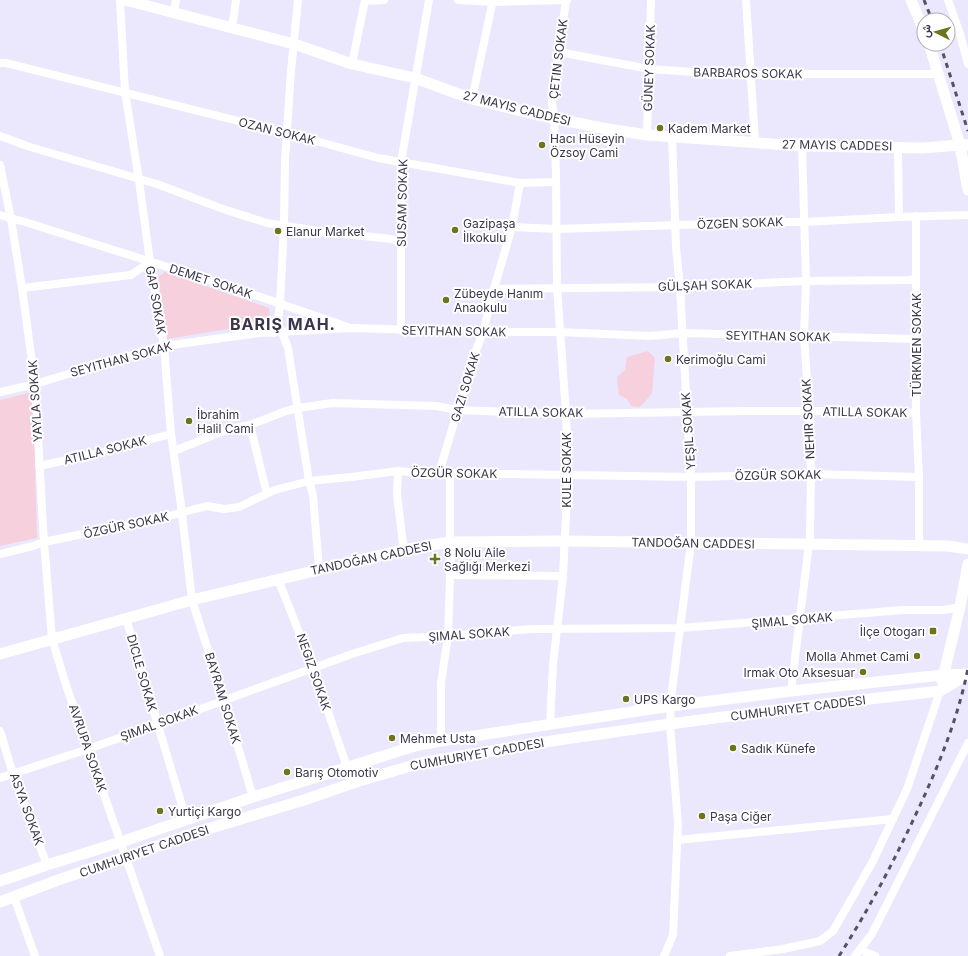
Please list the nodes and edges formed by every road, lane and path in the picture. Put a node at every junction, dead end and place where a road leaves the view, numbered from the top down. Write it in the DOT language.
graph roads {
  1 [pos="120,0"];
  2 [pos="125,0"];
  3 [pos="176,0"];
  4 [pos="236,0"];
  5 [pos="298,0"];
  6 [pos="365,0"];
  7 [pos="384,0"];
  8 [pos="429,0"];
  9 [pos="458,0"];
  10 [pos="566,0"];
  11 [pos="651,0"];
  12 [pos="746,0"];
  13 [pos="911,0"];
  14 [pos="948,0"];
  15 [pos="493,1"];
  16 [pos="916,12"];
  17 [pos="174,13"];
  18 [pos="232,28"];
  19 [pos="294,44"];
  20 [pos="559,52"];
  21 [pos="932,52"];
  22 [pos="0,62"];
  23 [pos="352,64"];
  24 [pos="968,64"];
  25 [pos="649,69"];
  26 [pos="939,74"];
  27 [pos="750,75"];
  28 [pos="415,78"];
  29 [pos="125,92"];
  30 [pos="472,99"];
  31 [pos="554,118"];
  32 [pos="287,133"];
  33 [pos="647,135"];
  34 [pos="0,136"];
  35 [pos="672,137"];
  36 [pos="755,142"];
  37 [pos="964,145"];
  38 [pos="802,146"];
  39 [pos="898,147"];
  40 [pos="401,162"];
  41 [pos="0,165"];
  42 [pos="139,180"];
  43 [pos="556,182"];
  44 [pos="520,183"];
  45 [pos="968,190"];
  46 [pos="0,215"];
  47 [pos="968,215"];
  48 [pos="916,216"];
  49 [pos="899,217"];
  50 [pos="11,219"];
  51 [pos="804,222"];
  52 [pos="676,225"];
  53 [pos="284,226"];
  54 [pos="512,227"];
  55 [pos="557,229"];
  56 [pos="401,242"];
  57 [pos="150,262"];
  58 [pos="916,279"];
  59 [pos="806,280"];
  60 [pos="680,287"];
  61 [pos="22,288"];
  62 [pos="557,288"];
  63 [pos="494,290"];
  64 [pos="280,304"];
  65 [pos="353,328"];
  66 [pos="401,330"];
  67 [pos="282,332"];
  68 [pos="483,332"];
  69 [pos="560,332"];
  70 [pos="274,333"];
  71 [pos="682,333"];
  72 [pos="804,336"];
  73 [pos="916,339"];
  74 [pos="164,346"];
  75 [pos="35,384"];
  76 [pos="0,392"];
  77 [pos="298,408"];
  78 [pos="458,410"];
  79 [pos="687,412"];
  80 [pos="808,412"];
  81 [pos="916,413"];
  82 [pos="566,414"];
  83 [pos="250,425"];
  84 [pos="171,434"];
  85 [pos="174,451"];
  86 [pos="39,466"];
  87 [pos="398,471"];
  88 [pos="450,473"];
  89 [pos="437,474"];
  90 [pos="811,474"];
  91 [pos="568,475"];
  92 [pos="691,477"];
  93 [pos="919,477"];
  94 [pos="309,480"];
  95 [pos="267,493"];
  96 [pos="182,513"];
  97 [pos="565,541"];
  98 [pos="44,542"];
  99 [pos="450,542"];
  100 [pos="691,543"];
  101 [pos="808,544"];
  102 [pos="919,546"];
  103 [pos="968,549"];
  104 [pos="402,550"];
  105 [pos="0,554"];
  106 [pos="968,564"];
  107 [pos="320,569"];
  108 [pos="450,575"];
  109 [pos="563,576"];
  110 [pos="278,579"];
  111 [pos="192,600"];
  112 [pos="960,607"];
  113 [pos="126,618"];
  114 [pos="799,619"];
  115 [pos="680,628"];
  116 [pos="557,629"];
  117 [pos="448,636"];
  118 [pos="52,639"];
  119 [pos="0,654"];
  120 [pos="313,668"];
  121 [pos="967,674"];
  122 [pos="943,675"];
  123 [pos="790,691"];
  124 [pos="940,691"];
  125 [pos="224,700"];
  126 [pos="671,706"];
  127 [pos="157,724"];
  128 [pos="670,724"];
  129 [pos="550,725"];
  130 [pos="0,731"];
  131 [pos="441,741"];
  132 [pos="968,742"];
  133 [pos="88,749"];
  134 [pos="347,767"];
  135 [pos="13,774"];
  136 [pos="0,778"];
  137 [pos="254,797"];
  138 [pos="186,819"];
  139 [pos="893,819"];
  140 [pos="677,840"];
  141 [pos="120,842"];
  142 [pos="126,857"];
  143 [pos="47,865"];
  144 [pos="0,881"];
  145 [pos="14,897"];
  146 [pos="0,902"];
  147 [pos="857,953"];
  148 [pos="35,956"];
  149 [pos="160,956"];
  150 [pos="664,956"];
  151 [pos="730,956"];
  152 [pos="875,956"];
  1 -- 29 [label="street, GAP SOKAK"];
  2 -- 17 [label="street"];
  3 -- 17 [label="street"];
  4 -- 18 [label="street"];
  5 -- 19 [label="street"];
  6 -- 7 [label="street"];
  6 -- 23 [label="street"];
  8 -- 28 [label="street, SUSAM SOKAK"];
  9 -- 15 [label="street"];
  10 -- 15 [label="street"];
  10 -- 20 [label="street, ÇETIN SOKAK"];
  11 -- 25 [label="street, GÜNEY SOKAK"];
  12 -- 27 [label="street"];
  13 -- 16 [label="street"];
  14 -- 24 [label="street"];
  15 -- 30 [label="street"];
  17 -- 18 [label="street"];
  18 -- 19 [label="street"];
  19 -- 23 [label="street"];
  19 -- 32 [label="street"];
  20 -- 25 [label="street, BARBAROS SOKAK"];
  20 -- 31 [label="street, ÇETIN SOKAK"];
  21 -- 26 [label="street"];
  22 -- 29 [label="street, OZAN SOKAK"];
  23 -- 28 [label="street"];
  25 -- 27 [label="street, BARBAROS SOKAK"];
  25 -- 33 [label="street, GÜNEY SOKAK"];
  26 -- 27 [label="street, BARBAROS SOKAK"];
  26 -- 37 [label="street"];
  27 -- 36 [label="street"];
  28 -- 30 [label="street"];
  28 -- 40 [label="street, SUSAM SOKAK"];
  29 -- 32 [label="street, OZAN SOKAK"];
  29 -- 42 [label="street, GAP SOKAK"];
  30 -- 31 [label="street"];
  31 -- 33 [label="street"];
  31 -- 43 [label="street, KULE SOKAK"];
  32 -- 40 [label="street, OZAN SOKAK"];
  32 -- 53 [label="street"];
  33 -- 35 [label="street"];
  34 -- 42 [label="street"];
  35 -- 36 [label="street"];
  35 -- 52 [label="street, YEŞIL SOKAK"];
  36 -- 38 [label="street"];
  37 -- 39 [label="street"];
  37 -- 45 [label="street"];
  38 -- 39 [label="street"];
  38 -- 51 [label="street, NEHIR SOKAK"];
  39 -- 49 [label="street"];
  40 -- 44 [label="street, OZAN SOKAK"];
  40 -- 56 [label="street, SUSAM SOKAK"];
  41 -- 50 [label="street, YAYLA SOKAK"];
  42 -- 53 [label="street"];
  42 -- 57 [label="street, GAP SOKAK"];
  43 -- 44 [label="street, OZAN SOKAK"];
  43 -- 55 [label="street, KULE SOKAK"];
  44 -- 54 [label="street, GAZI SOKAK"];
  46 -- 50 [label="street, DEMET SOKAK"];
  47 -- 48 [label="street, ÖZGEN SOKAK"];
  48 -- 49 [label="street, ÖZGEN SOKAK"];
  48 -- 58 [label="street, TÜRKMEN SOKAK"];
  49 -- 51 [label="street, ÖZGEN SOKAK"];
  50 -- 57 [label="street, DEMET SOKAK"];
  50 -- 61 [label="street, YAYLA SOKAK"];
  51 -- 52 [label="street, ÖZGEN SOKAK"];
  51 -- 59 [label="street, NEHIR SOKAK"];
  52 -- 55 [label="street, ÖZGEN SOKAK"];
  52 -- 60 [label="street, YEŞIL SOKAK"];
  53 -- 56 [label="street"];
  53 -- 64 [label="street"];
  54 -- 55 [label="street, ÖZGEN SOKAK"];
  54 -- 63 [label="street, GAZI SOKAK"];
  55 -- 62 [label="street, KULE SOKAK"];
  56 -- 66 [label="street, SUSAM SOKAK"];
  57 -- 61 [label="street"];
  57 -- 64 [label="street, DEMET SOKAK"];
  57 -- 74 [label="street, GAP SOKAK"];
  58 -- 59 [label="street, GÜLŞAH SOKAK"];
  58 -- 73 [label="street, TÜRKMEN SOKAK"];
  59 -- 60 [label="street, GÜLŞAH SOKAK"];
  59 -- 72 [label="street, NEHIR SOKAK"];
  60 -- 62 [label="street, GÜLŞAH SOKAK"];
  60 -- 71 [label="street, YEŞIL SOKAK"];
  61 -- 75 [label="street, YAYLA SOKAK"];
  62 -- 63 [label="street, GÜLŞAH SOKAK"];
  62 -- 69 [label="street, KULE SOKAK"];
  63 -- 68 [label="street, GAZI SOKAK"];
  64 -- 65 [label="street, DEMET SOKAK"];
  64 -- 70 [label="street"];
  65 -- 66 [label="street, SEYITHAN SOKAK"];
  65 -- 67 [label="street, SEYITHAN SOKAK"];
  66 -- 68 [label="street, SEYITHAN SOKAK"];
  67 -- 70 [label="street, SEYITHAN SOKAK"];
  67 -- 77 [label="street"];
  68 -- 69 [label="street, SEYITHAN SOKAK"];
  68 -- 78 [label="street, GAZI SOKAK"];
  69 -- 71 [label="street, SEYITHAN SOKAK"];
  69 -- 82 [label="street, KULE SOKAK"];
  70 -- 74 [label="street, SEYITHAN SOKAK"];
  71 -- 72 [label="street, SEYITHAN SOKAK"];
  71 -- 79 [label="street, YEŞIL SOKAK"];
  72 -- 73 [label="street, SEYITHAN SOKAK"];
  72 -- 80 [label="street, NEHIR SOKAK"];
  73 -- 81 [label="street, TÜRKMEN SOKAK"];
  74 -- 75 [label="street, SEYITHAN SOKAK"];
  74 -- 84 [label="street, GAP SOKAK"];
  75 -- 76 [label="street, SEYITHAN SOKAK"];
  75 -- 86 [label="street, YAYLA SOKAK"];
  77 -- 78 [label="street, ATILLA SOKAK"];
  77 -- 83 [label="street, ATILLA SOKAK"];
  77 -- 94 [label="street"];
  78 -- 82 [label="street, ATILLA SOKAK"];
  78 -- 89 [label="street, GAZI SOKAK"];
  79 -- 80 [label="street, ATILLA SOKAK"];
  79 -- 82 [label="street, ATILLA SOKAK"];
  79 -- 92 [label="street, YEŞIL SOKAK"];
  80 -- 81 [label="street, ATILLA SOKAK"];
  80 -- 90 [label="street, NEHIR SOKAK"];
  81 -- 93 [label="street, TÜRKMEN SOKAK"];
  82 -- 91 [label="street, KULE SOKAK"];
  83 -- 85 [label="street, ATILLA SOKAK"];
  83 -- 95 [label="street"];
  84 -- 85 [label="street, GAP SOKAK"];
  84 -- 86 [label="street, ATILLA SOKAK"];
  85 -- 96 [label="street, GAP SOKAK"];
  86 -- 98 [label="street, YAYLA SOKAK"];
  87 -- 89 [label="street, ÖZGÜR SOKAK"];
  87 -- 94 [label="street, ÖZGÜR SOKAK"];
  87 -- 104 [label="street"];
  88 -- 89 [label="street, ÖZGÜR SOKAK"];
  88 -- 91 [label="street, ÖZGÜR SOKAK"];
  88 -- 99 [label="street"];
  90 -- 92 [label="street, ÖZGÜR SOKAK"];
  90 -- 93 [label="street, ÖZGÜR SOKAK"];
  90 -- 101 [label="street, NEHIR SOKAK"];
  91 -- 92 [label="street, ÖZGÜR SOKAK"];
  91 -- 97 [label="street, KULE SOKAK"];
  92 -- 100 [label="street, YEŞIL SOKAK"];
  93 -- 102 [label="street, TÜRKMEN SOKAK"];
  94 -- 95 [label="street, ÖZGÜR SOKAK"];
  94 -- 107 [label="street"];
  95 -- 96 [label="street, ÖZGÜR SOKAK"];
  96 -- 98 [label="street, ÖZGÜR SOKAK"];
  96 -- 111 [label="street, GAP SOKAK"];
  97 -- 99 [label="street, TANDOĞAN CADDESI"];
  97 -- 100 [label="street, TANDOĞAN CADDESI"];
  97 -- 109 [label="street, KULE SOKAK"];
  98 -- 105 [label="street, ÖZGÜR SOKAK"];
  98 -- 118 [label="street, YAYLA SOKAK"];
  99 -- 104 [label="street, TANDOĞAN CADDESI"];
  99 -- 108 [label="street"];
  100 -- 101 [label="street, TANDOĞAN CADDESI"];
  100 -- 115 [label="street, YEŞIL SOKAK"];
  101 -- 102 [label="street, TANDOĞAN CADDESI"];
  101 -- 114 [label="street, NEHIR SOKAK"];
  102 -- 103 [label="street, TANDOĞAN CADDESI"];
  104 -- 107 [label="street, TANDOĞAN CADDESI"];
  106 -- 112 [label="street"];
  107 -- 110 [label="street, TANDOĞAN CADDESI"];
  108 -- 109 [label="street"];
  108 -- 117 [label="street"];
  109 -- 116 [label="street, KULE SOKAK"];
  110 -- 111 [label="street, TANDOĞAN CADDESI"];
  110 -- 120 [label="street, NEGIZ SOKAK"];
  111 -- 113 [label="street, TANDOĞAN CADDESI"];
  111 -- 125 [label="street, BAYRAM SOKAK"];
  112 -- 114 [label="street, ŞIMAL SOKAK"];
  112 -- 122 [label="street"];
  113 -- 118 [label="street, TANDOĞAN CADDESI"];
  113 -- 127 [label="street, DICLE SOKAK"];
  114 -- 115 [label="street, ŞIMAL SOKAK"];
  114 -- 123 [label="street, NEHIR SOKAK"];
  115 -- 116 [label="street, ŞIMAL SOKAK"];
  115 -- 126 [label="street, YEŞIL SOKAK"];
  116 -- 117 [label="street, ŞIMAL SOKAK"];
  116 -- 129 [label="street, KULE SOKAK"];
  117 -- 120 [label="street, ŞIMAL SOKAK"];
  117 -- 131 [label="street"];
  118 -- 119 [label="street, TANDOĞAN CADDESI"];
  118 -- 133 [label="street, AVRUPA SOKAK"];
  120 -- 125 [label="street, ŞIMAL SOKAK"];
  120 -- 134 [label="street, NEGIZ SOKAK"];
  121 -- 122 [label="street"];
  121 -- 124 [label="street, CUMHURIYET CADDESI"];
  122 -- 123 [label="street"];
  122 -- 124 [label="street"];
  123 -- 126 [label="street"];
  124 -- 128 [label="street, CUMHURIYET CADDESI"];
  124 -- 139 [label="street"];
  125 -- 127 [label="street, ŞIMAL SOKAK"];
  125 -- 137 [label="street, BAYRAM SOKAK"];
  126 -- 128 [label="street, YEŞIL SOKAK"];
  126 -- 129 [label="street"];
  127 -- 133 [label="street, ŞIMAL SOKAK"];
  127 -- 138 [label="street, DICLE SOKAK"];
  128 -- 140 [label="street, YEŞIL SOKAK"];
  128 -- 142 [label="street, CUMHURIYET CADDESI"];
  129 -- 131 [label="street"];
  130 -- 135 [label="street, ASYA SOKAK"];
  131 -- 134 [label="street"];
  132 -- 147 [label="street"];
  133 -- 135 [label="street, ŞIMAL SOKAK"];
  133 -- 141 [label="street, AVRUPA SOKAK"];
  134 -- 137 [label="street"];
  135 -- 136 [label="street, ŞIMAL SOKAK"];
  135 -- 143 [label="street, ASYA SOKAK"];
  137 -- 138 [label="street"];
  138 -- 141 [label="street"];
  139 -- 140 [label="street"];
  139 -- 151 [label="street"];
  140 -- 150 [label="street, YEŞIL SOKAK"];
  141 -- 142 [label="street, AVRUPA SOKAK"];
  141 -- 143 [label="street"];
  142 -- 145 [label="street, CUMHURIYET CADDESI"];
  142 -- 149 [label="street, AVRUPA SOKAK"];
  143 -- 144 [label="street"];
  145 -- 146 [label="street, CUMHURIYET CADDESI"];
  145 -- 148 [label="street"];
  147 -- 152 [label="street"];
}
